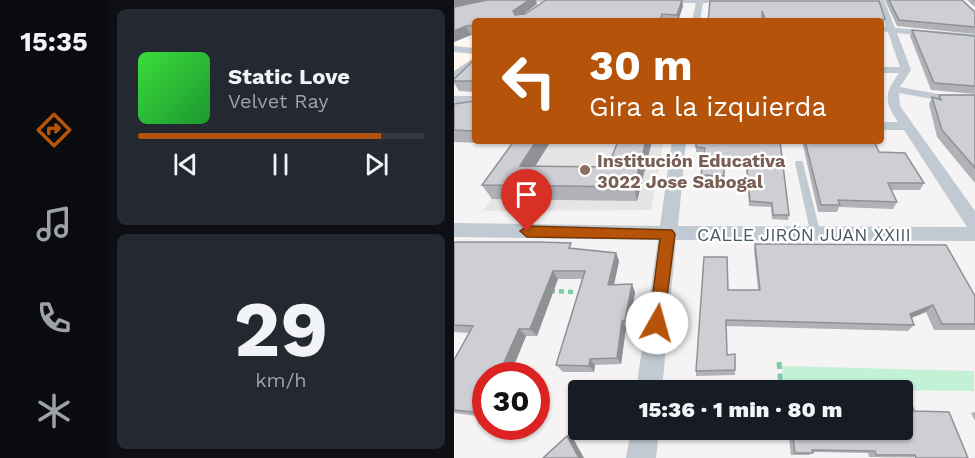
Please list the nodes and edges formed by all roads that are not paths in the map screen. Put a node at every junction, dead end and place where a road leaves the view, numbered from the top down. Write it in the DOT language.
graph roads {
  1 [pos="643,0"];
  2 [pos="514,1"];
  3 [pos="554,1"];
  4 [pos="700,1"];
  5 [pos="877,1"];
  6 [pos="765,2"];
  7 [pos="537,9"];
  8 [pos="697,18"];
  9 [pos="883,18"];
  10 [pos="887,29"];
  11 [pos="974,37"];
  12 [pos="454,42"];
  13 [pos="472,45"];
  14 [pos="454,49"];
  15 [pos="472,51"];
  16 [pos="472,65"];
  17 [pos="884,70"];
  18 [pos="906,70"];
  19 [pos="454,77"];
  20 [pos="893,89"];
  21 [pos="974,98"];
  22 [pos="454,100"];
  23 [pos="472,100"];
  24 [pos="884,126"];
  25 [pos="907,126"];
  26 [pos="679,144"];
  27 [pos="799,163"];
  28 [pos="974,225"];
  29 [pos="454,230"];
  30 [pos="668,234"];
  31 [pos="974,234"];
  32 [pos="816,235"];
  33 [pos="650,380"];
  34 [pos="643,440"];
  35 [pos="641,458"];
  1 -- 4 [label="street"];
  2 -- 3 [label="street"];
  3 -- 7 [label="street"];
  4 -- 6 [label="street"];
  4 -- 8 [label="street"];
  5 -- 9 [label="street"];
  10 -- 11 [label="street"];
  10 -- 18 [label="street"];
  12 -- 13 [label="street"];
  14 -- 15 [label="street"];
  16 -- 19 [label="street"];
  17 -- 18 [label="street"];
  18 -- 20 [label="street"];
  20 -- 21 [label="street"];
  20 -- 25 [label="street"];
  22 -- 23 [label="street"];
  24 -- 25 [label="street"];
  25 -- 28 [label="street"];
  26 -- 30 [label="street"];
  27 -- 32 [label="lane"];
  29 -- 30 [label="street, CALLE JIRÓN JUAN XXIII"];
  30 -- 32 [label="street, CALLE JIRÓN JUAN XXIII"];
  30 -- 33 [label="street"];
  31 -- 32 [label="street, CALLE JIRÓN JUAN XXIII"];
  34 -- 35 [label="street"];
}
